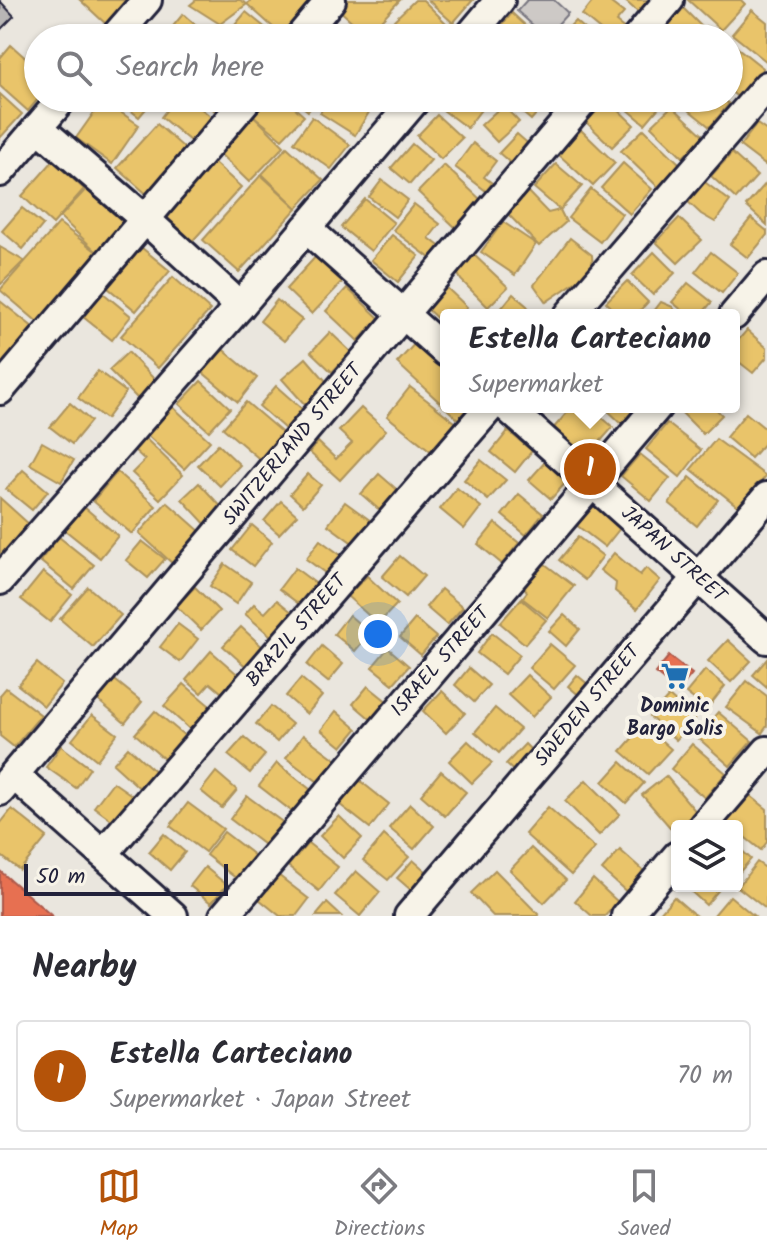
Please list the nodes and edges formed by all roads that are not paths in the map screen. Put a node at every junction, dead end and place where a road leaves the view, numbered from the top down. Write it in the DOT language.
graph roads {
  1 [pos="147,0"];
  2 [pos="331,0"];
  3 [pos="500,0"];
  4 [pos="669,0"];
  5 [pos="126,24"];
  6 [pos="311,24"];
  7 [pos="480,24"];
  8 [pos="649,24"];
  9 [pos="762,101"];
  10 [pos="51,112"];
  11 [pos="236,112"];
  12 [pos="405,112"];
  13 [pos="574,112"];
  14 [pos="38,127"];
  15 [pos="0,172"];
  16 [pos="146,220"];
  17 [pos="306,228"];
  18 [pos="767,276"];
  19 [pos="240,306"];
  20 [pos="574,309"];
  21 [pos="739,309"];
  22 [pos="403,314"];
  23 [pos="440,347"];
  24 [pos="0,390"];
  25 [pos="485,413"];
  26 [pos="514,413"];
  27 [pos="652,413"];
  28 [pos="593,484"];
  29 [pos="767,497"];
  30 [pos="698,577"];
  31 [pos="0,580"];
  32 [pos="767,639"];
  33 [pos="767,751"];
  34 [pos="7,783"];
  35 [pos="708,820"];
  36 [pos="103,854"];
  37 [pos="671,863"];
  38 [pos="173,916"];
  39 [pos="224,916"];
  40 [pos="409,916"];
  41 [pos="626,916"];
  1 -- 5 [label="street"];
  2 -- 6 [label="street"];
  3 -- 7 [label="street"];
  4 -- 8 [label="street"];
  9 -- 20 [label="street"];
  10 -- 14 [label="street"];
  11 -- 16 [label="street"];
  12 -- 17 [label="street"];
  13 -- 22 [label="street, SWITZERLAND STREET"];
  14 -- 15 [label="street"];
  14 -- 16 [label="street"];
  16 -- 19 [label="street"];
  16 -- 24 [label="street"];
  17 -- 19 [label="street"];
  17 -- 22 [label="street"];
  18 -- 21 [label="street"];
  19 -- 31 [label="street"];
  22 -- 23 [label="street"];
  22 -- 34 [label="street, SWITZERLAND STREET"];
  25 -- 36 [label="street, BRAZIL STREET"];
  26 -- 28 [label="street, JAPAN STREET"];
  27 -- 28 [label="street, ISRAEL STREET"];
  28 -- 30 [label="street, JAPAN STREET"];
  28 -- 39 [label="street, ISRAEL STREET"];
  29 -- 30 [label="street, SWEDEN STREET"];
  30 -- 32 [label="street, JAPAN STREET"];
  30 -- 40 [label="street, SWEDEN STREET"];
  33 -- 35 [label="street"];
  34 -- 36 [label="street"];
  36 -- 38 [label="street"];
  37 -- 41 [label="street"];
}
